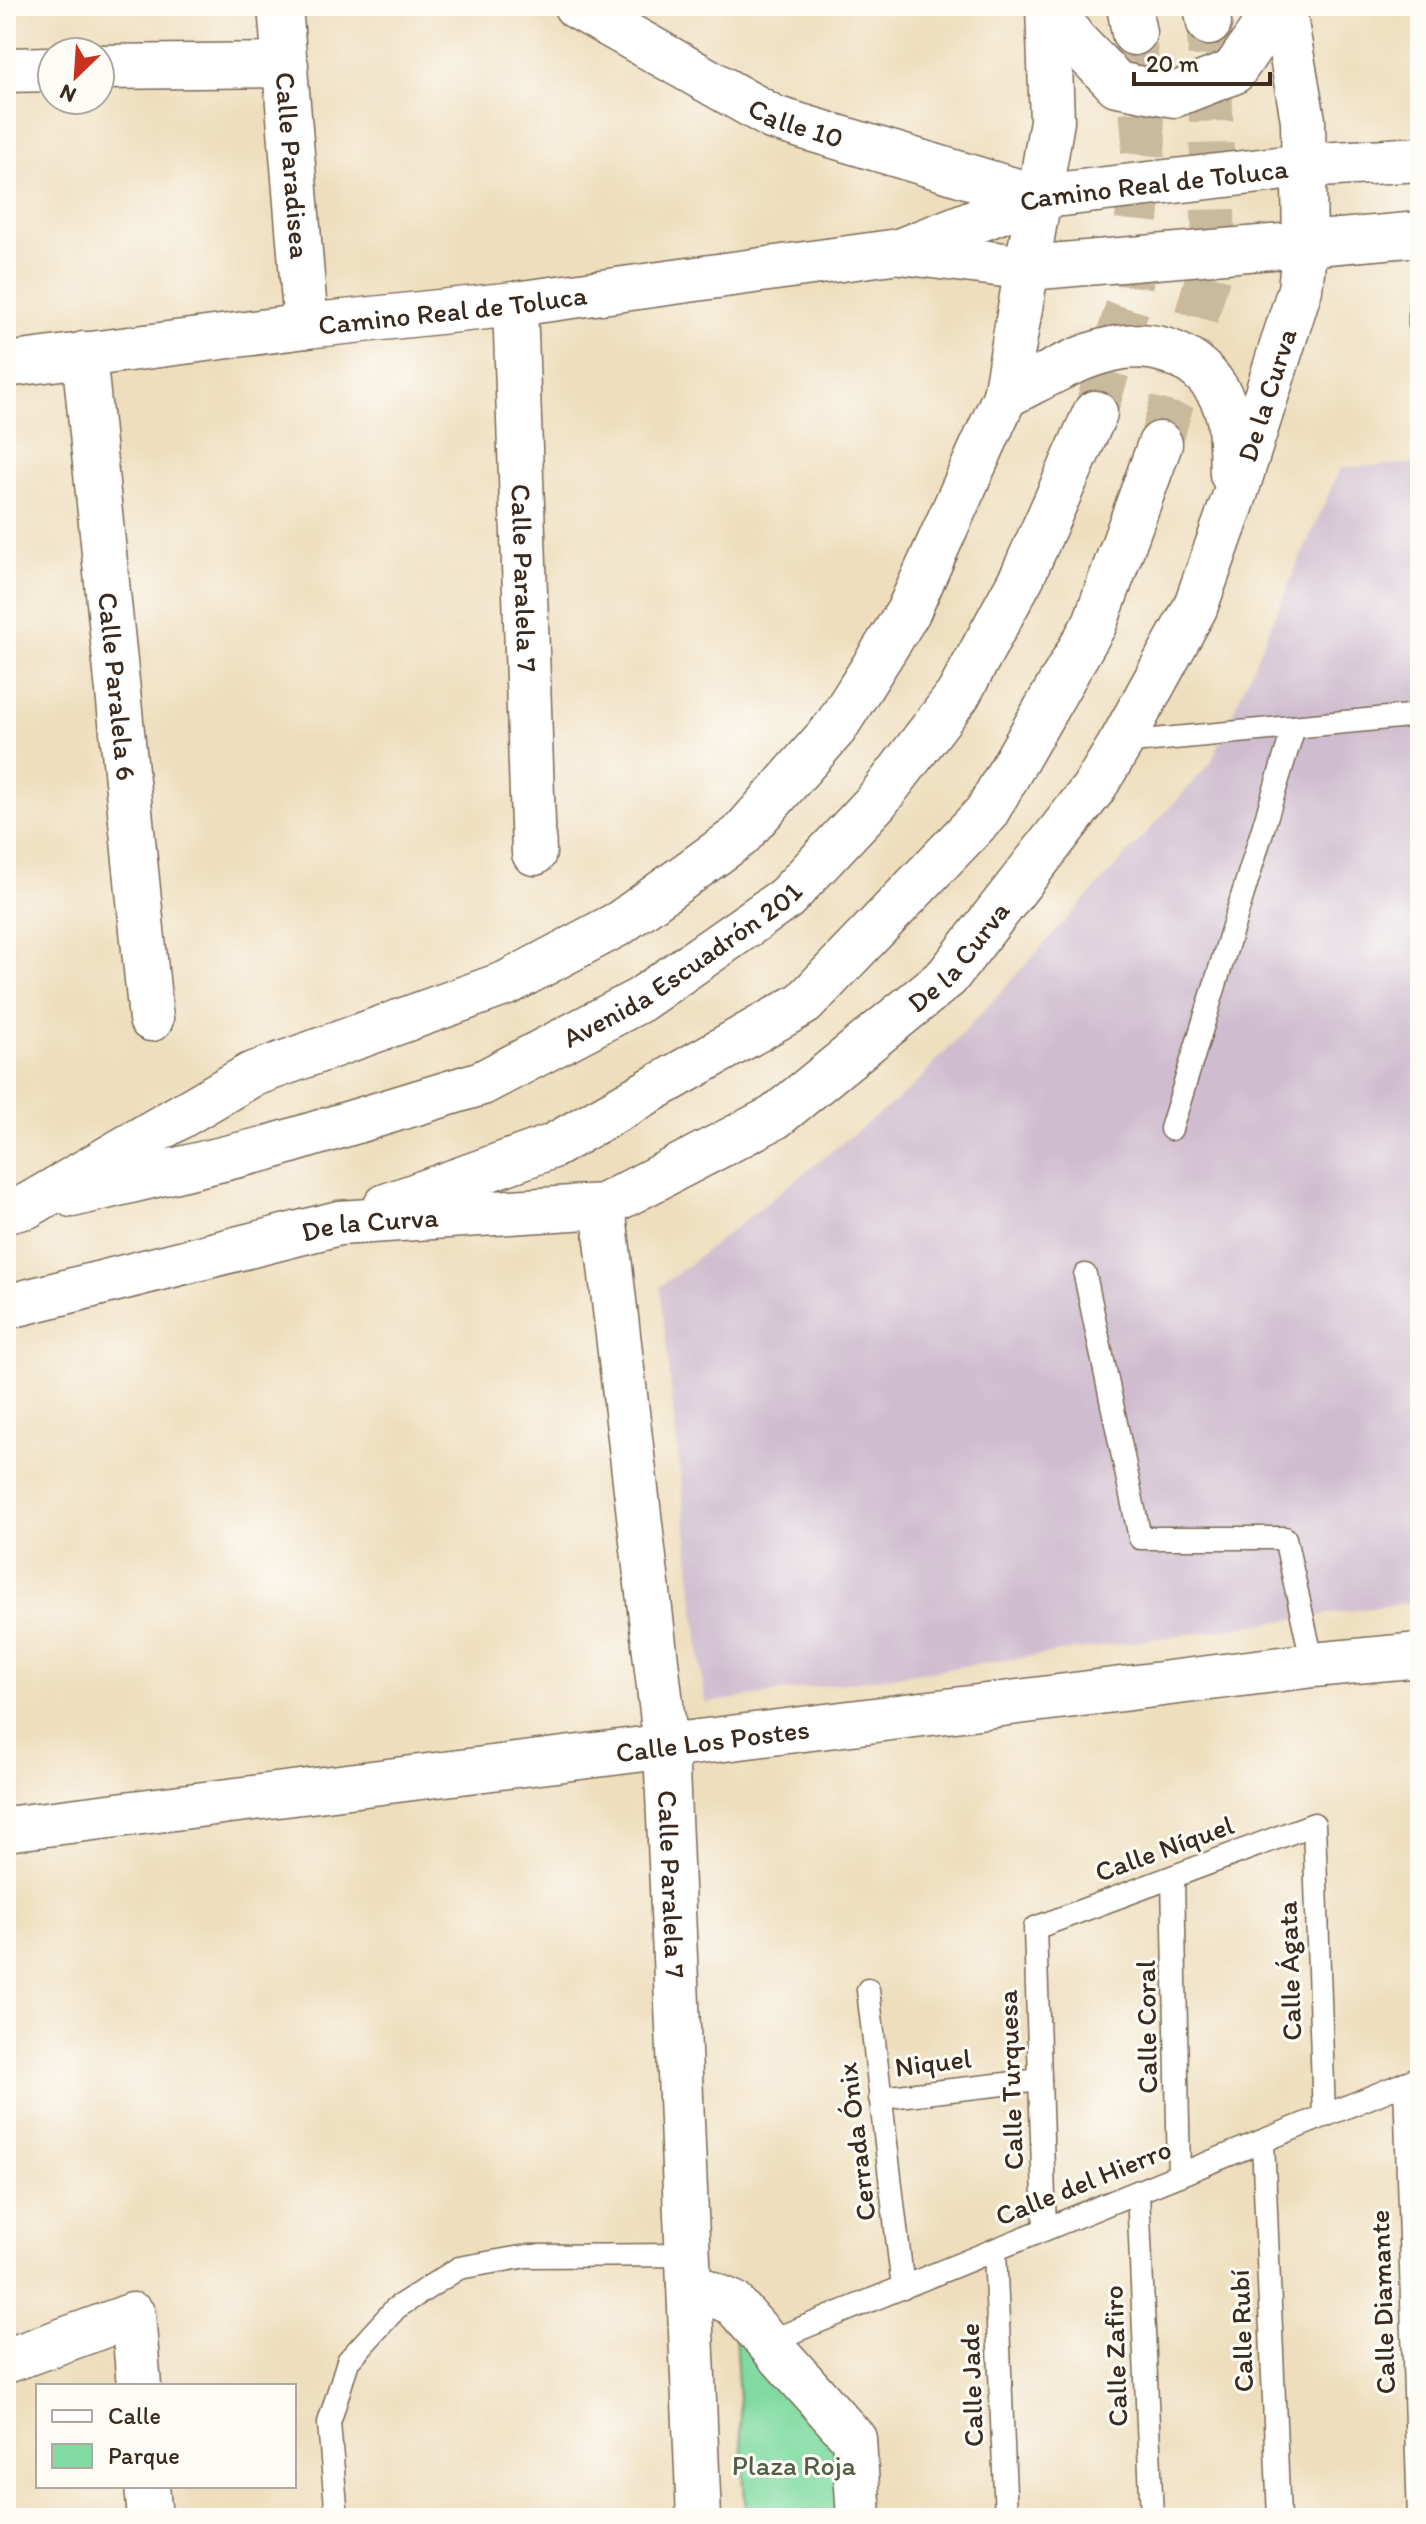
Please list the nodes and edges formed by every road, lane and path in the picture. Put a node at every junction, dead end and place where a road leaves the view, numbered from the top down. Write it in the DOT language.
graph roads {
  1 [pos="280,6"];
  2 [pos="576,6"];
  3 [pos="1049,6"];
  4 [pos="1271,6"];
  5 [pos="1283,6"];
  6 [pos="286,65"];
  7 [pos="116,67"];
  8 [pos="36,69"];
  9 [pos="6,70"];
  10 [pos="1420,159"];
  11 [pos="1303,166"];
  12 [pos="1037,197"];
  13 [pos="1420,234"];
  14 [pos="1305,244"];
  15 [pos="899,251"];
  16 [pos="1028,268"];
  17 [pos="515,304"];
  18 [pos="1420,306"];
  19 [pos="1420,322"];
  20 [pos="306,326"];
  21 [pos="84,354"];
  22 [pos="6,365"];
  23 [pos="1005,396"];
  24 [pos="1095,413"];
  25 [pos="1160,444"];
  26 [pos="1233,501"];
  27 [pos="1420,715"];
  28 [pos="1294,727"];
  29 [pos="1121,743"];
  30 [pos="534,853"];
  31 [pos="151,1019"];
  32 [pos="1171,1129"];
  33 [pos="603,1206"];
  34 [pos="16,1208"];
  35 [pos="339,1223"];
  36 [pos="1085,1275"];
  37 [pos="6,1307"];
  38 [pos="1420,1655"];
  39 [pos="1313,1665"];
  40 [pos="666,1747"];
  41 [pos="1314,1824"];
  42 [pos="6,1829"];
  43 [pos="1173,1878"];
  44 [pos="1035,1928"];
  45 [pos="868,1990"];
  46 [pos="1040,2080"];
  47 [pos="1412,2080"];
  48 [pos="880,2098"];
  49 [pos="1324,2116"];
  50 [pos="1263,2141"];
  51 [pos="1179,2175"];
  52 [pos="1138,2192"];
  53 [pos="1045,2229"];
  54 [pos="995,2250"];
  55 [pos="688,2269"];
  56 [pos="903,2288"];
  57 [pos="768,2342"];
  58 [pos="6,2361"];
  59 [pos="139,2384"];
  60 [pos="147,2488"];
  61 [pos="150,2518"];
  62 [pos="337,2518"];
  63 [pos="699,2518"];
  64 [pos="859,2518"];
  65 [pos="1006,2518"];
  66 [pos="1152,2518"];
  67 [pos="1279,2518"];
  68 [pos="1419,2518"];
  1 -- 6 [label="street, Calle Paradisea"];
  2 -- 12 [label="street, Calle 10"];
  3 -- 4 [label="street"];
  3 -- 12 [label="street"];
  5 -- 11 [label="street, De la Curva"];
  6 -- 7 [label="street"];
  6 -- 20 [label="street, Calle Paradisea"];
  8 -- 9 [label="street"];
  10 -- 11 [label="street, Camino Real de Toluca"];
  11 -- 12 [label="street, Camino Real de Toluca"];
  11 -- 14 [label="street, De la Curva"];
  12 -- 15 [label="street, Camino Real de Toluca"];
  12 -- 16 [label="street"];
  13 -- 14 [label="street, Camino Real de Toluca"];
  14 -- 16 [label="street, Camino Real de Toluca"];
  14 -- 26 [label="street, De la Curva"];
  15 -- 16 [label="street, Camino Real de Toluca"];
  15 -- 17 [label="street, Camino Real de Toluca"];
  16 -- 23 [label="street"];
  17 -- 20 [label="street, Camino Real de Toluca"];
  17 -- 30 [label="street, Calle Paralela 7"];
  18 -- 19 [label="lane"];
  20 -- 21 [label="street, Camino Real de Toluca"];
  21 -- 22 [label="street, Camino Real de Toluca"];
  21 -- 31 [label="street, Calle Paralela 6"];
  23 -- 26 [label="street"];
  23 -- 34 [label="street"];
  24 -- 34 [label="street, Avenida Escuadrón 201"];
  25 -- 35 [label="street"];
  26 -- 29 [label="street, De la Curva"];
  27 -- 28 [label="lane"];
  28 -- 29 [label="lane"];
  28 -- 32 [label="lane"];
  29 -- 33 [label="street, De la Curva"];
  33 -- 35 [label="street, De la Curva"];
  33 -- 40 [label="street, Calle Paralela 7"];
  35 -- 37 [label="street, De la Curva"];
  36 -- 39 [label="lane"];
  38 -- 39 [label="street, Calle Los Postes"];
  39 -- 40 [label="street, Calle Los Postes"];
  40 -- 42 [label="street, Calle Los Postes"];
  40 -- 55 [label="street, Calle Paralela 7"];
  41 -- 43 [label="lane, Calle Níquel"];
  41 -- 49 [label="lane, Calle Ágata"];
  43 -- 44 [label="lane, Calle Níquel"];
  43 -- 51 [label="lane, Calle Coral"];
  44 -- 46 [label="lane, Calle Turquesa"];
  45 -- 48 [label="lane, Cerrada Ónix"];
  46 -- 48 [label="lane, Niquel"];
  46 -- 53 [label="lane, Calle Turquesa"];
  47 -- 49 [label="lane, Calle del Hierro"];
  47 -- 68 [label="lane, Calle Diamante"];
  48 -- 56 [label="lane, Cerrada Ónix"];
  49 -- 50 [label="lane, Calle del Hierro"];
  50 -- 51 [label="lane, Calle del Hierro"];
  50 -- 67 [label="lane, Calle Rubí"];
  51 -- 52 [label="lane, Calle del Hierro"];
  52 -- 53 [label="lane, Calle del Hierro"];
  52 -- 66 [label="lane, Calle Zafiro"];
  53 -- 54 [label="lane, Calle del Hierro"];
  54 -- 56 [label="lane, Calle del Hierro"];
  54 -- 65 [label="lane, Calle Jade"];
  55 -- 57 [label="street"];
  55 -- 62 [label="lane"];
  55 -- 63 [label="street, Calle Paralela 7"];
  56 -- 57 [label="lane, Calle del Hierro"];
  57 -- 64 [label="street"];
  58 -- 59 [label="street"];
  60 -- 61 [label="street"];
}
